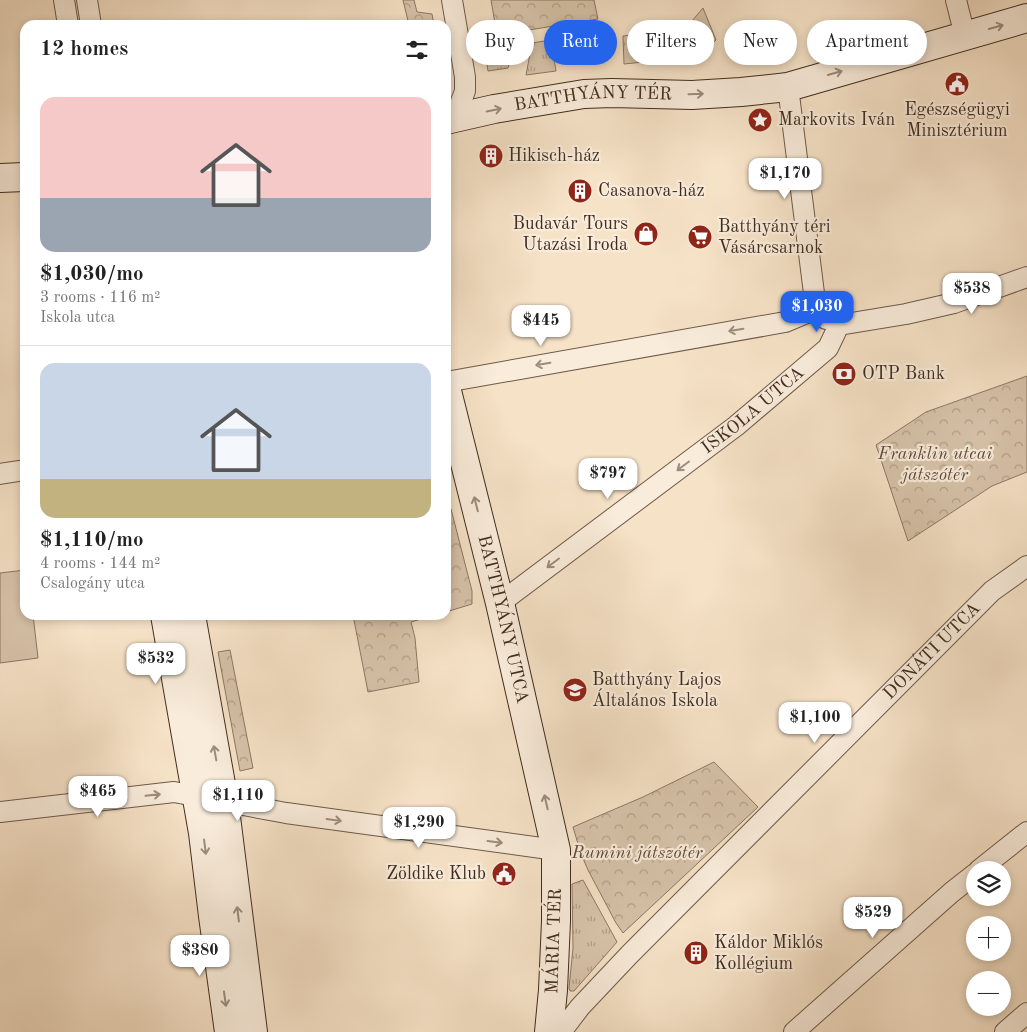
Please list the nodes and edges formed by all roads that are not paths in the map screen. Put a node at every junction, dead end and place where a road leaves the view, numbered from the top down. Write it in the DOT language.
graph roads {
  1 [pos="64,0"];
  2 [pos="87,0"];
  3 [pos="452,0"];
  4 [pos="956,0"];
  5 [pos="1027,18"];
  6 [pos="67,20"];
  7 [pos="90,20"];
  8 [pos="965,36"];
  9 [pos="788,87"];
  10 [pos="451,114"];
  11 [pos="451,118"];
  12 [pos="20,177"];
  13 [pos="0,178"];
  14 [pos="1025,284"];
  15 [pos="816,309"];
  16 [pos="839,326"];
  17 [pos="451,381"];
  18 [pos="451,407"];
  19 [pos="20,471"];
  20 [pos="0,474"];
  21 [pos="1027,566"];
  22 [pos="500,603"];
  23 [pos="166,620"];
  24 [pos="192,620"];
  25 [pos="196,796"];
  26 [pos="224,801"];
  27 [pos="0,812"];
  28 [pos="1027,832"];
  29 [pos="556,850"];
  30 [pos="990,861"];
  31 [pos="966,881"];
  32 [pos="630,954"];
  33 [pos="1027,1013"];
  34 [pos="230,1032"];
  35 [pos="253,1032"];
  36 [pos="549,1032"];
  37 [pos="562,1032"];
  38 [pos="794,1032"];
  39 [pos="1006,1032"];
  1 -- 6 [label="street"];
  2 -- 7 [label="street"];
  3 -- 10 [label="street, BATTHYÁNY TÉR"];
  4 -- 8 [label="street"];
  8 -- 5 [label="street, BATTHYÁNY TÉR, one-way"];
  9 -- 8 [label="street, BATTHYÁNY TÉR, one-way"];
  11 -- 9 [label="street, BATTHYÁNY TÉR, one-way"];
  9 -- 15 [label="street"];
  12 -- 13 [label="street"];
  14 -- 16 [label="street"];
  15 -- 16 [label="street"];
  15 -- 17 [label="street, one-way"];
  16 -- 22 [label="street, ISKOLA UTCA, one-way"];
  22 -- 18 [label="street, BATTHYÁNY UTCA, one-way"];
  19 -- 20 [label="street"];
  21 -- 32 [label="street, DONÁTI UTCA"];
  29 -- 22 [label="street, BATTHYÁNY UTCA, one-way"];
  23 -- 25 [label="street"];
  26 -- 24 [label="street, one-way"];
  25 -- 26 [label="street"];
  27 -- 25 [label="street, one-way"];
  25 -- 34 [label="street, one-way"];
  26 -- 29 [label="street, one-way"];
  35 -- 26 [label="street, one-way"];
  28 -- 30 [label="street"];
  29 -- 36 [label="street, MÁRIA TÉR"];
  31 -- 38 [label="street"];
  32 -- 37 [label="street, MÁRIA TÉR"];
  33 -- 39 [label="street"];
}
